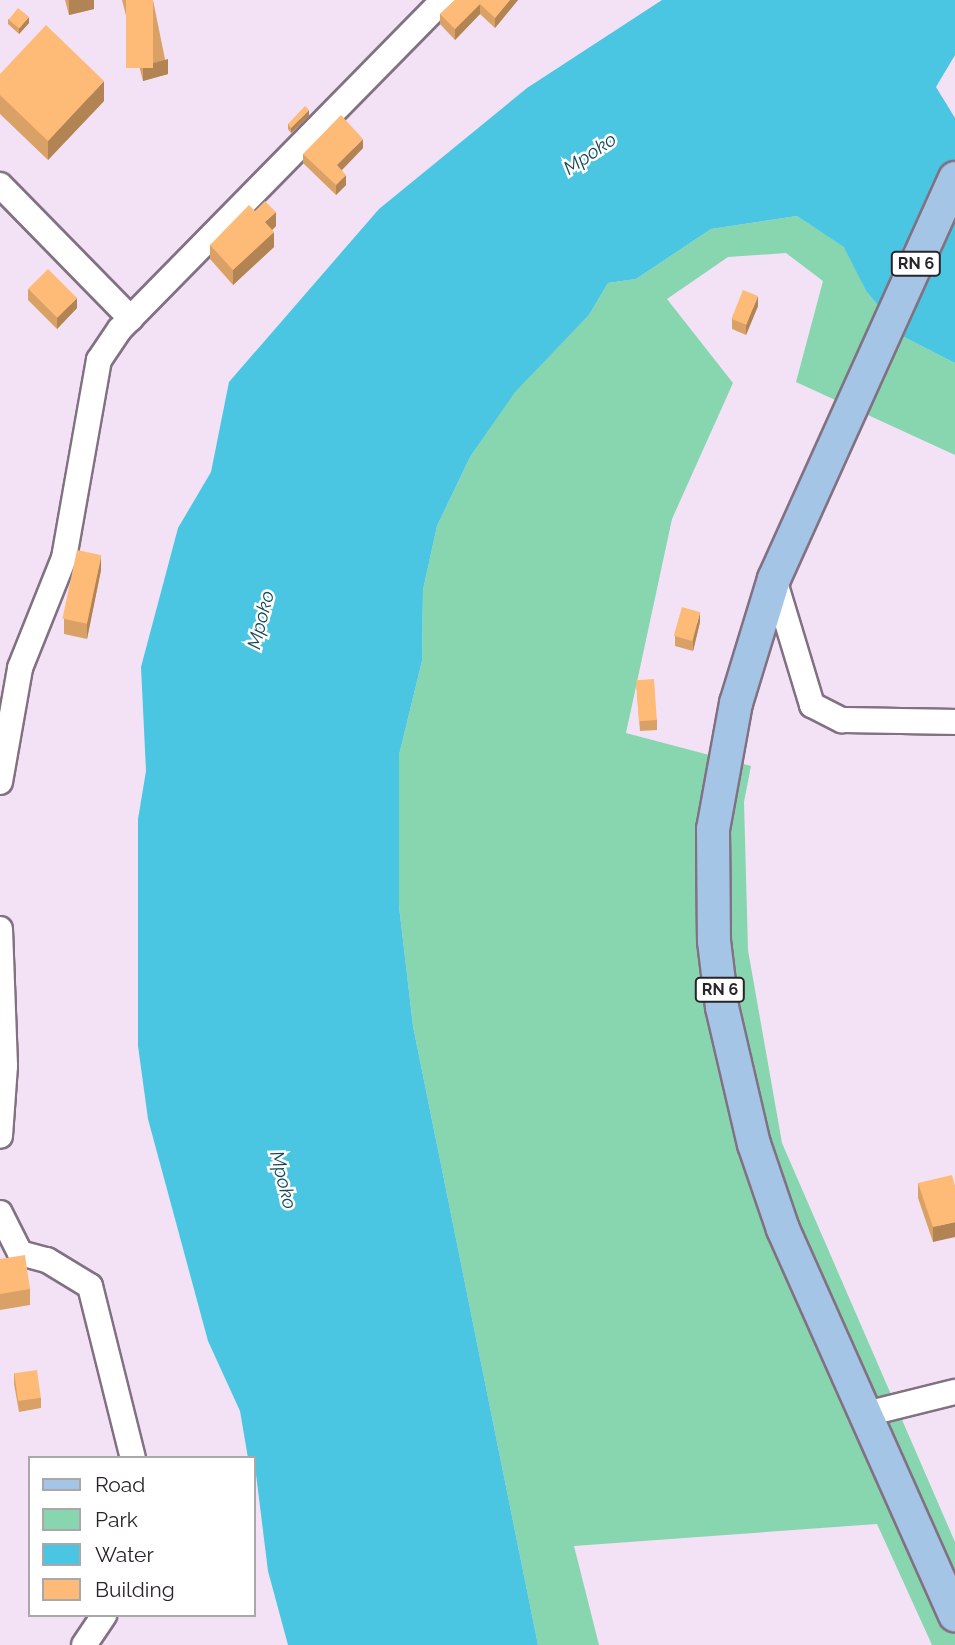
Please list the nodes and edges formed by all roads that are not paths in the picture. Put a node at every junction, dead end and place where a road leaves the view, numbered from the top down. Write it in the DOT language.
graph roads {
  1 [pos="443,0"];
  2 [pos="955,178"];
  3 [pos="0,185"];
  4 [pos="131,319"];
  5 [pos="774,579"];
  6 [pos="955,722"];
  7 [pos="0,782"];
  8 [pos="0,929"];
  9 [pos="0,1136"];
  10 [pos="0,1213"];
  11 [pos="6,1251"];
  12 [pos="955,1392"];
  13 [pos="866,1414"];
  14 [pos="132,1456"];
  15 [pos="955,1615"];
  16 [pos="103,1617"];
  17 [pos="84,1645"];
  1 -- 4 [label="street"];
  2 -- 5 [label="main road, RN 6"];
  3 -- 4 [label="street"];
  4 -- 7 [label="street"];
  5 -- 6 [label="street"];
  5 -- 13 [label="main road, RN 6"];
  8 -- 9 [label="street"];
  10 -- 11 [label="street"];
  11 -- 14 [label="street"];
  12 -- 13 [label="street"];
  13 -- 15 [label="main road, RN 6"];
  16 -- 17 [label="street"];
}
